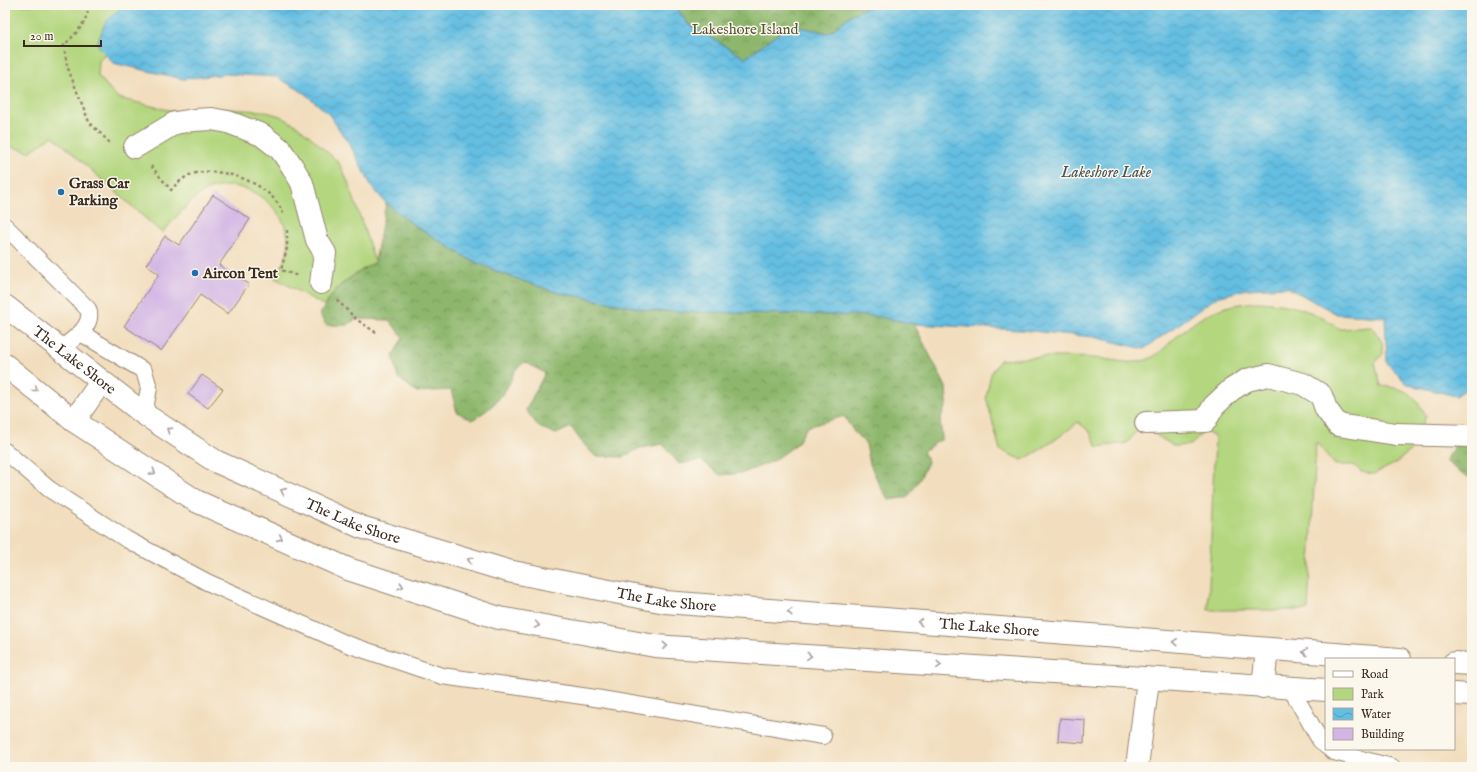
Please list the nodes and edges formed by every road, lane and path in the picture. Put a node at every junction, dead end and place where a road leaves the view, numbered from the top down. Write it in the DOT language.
graph roads {
  1 [pos="89,5"];
  2 [pos="135,147"];
  3 [pos="285,220"];
  4 [pos="5,226"];
  5 [pos="287,226"];
  6 [pos="321,283"];
  7 [pos="5,306"];
  8 [pos="81,333"];
  9 [pos="378,334"];
  10 [pos="59,350"];
  11 [pos="5,365"];
  12 [pos="101,382"];
  13 [pos="144,414"];
  14 [pos="74,421"];
  15 [pos="1146,423"];
  16 [pos="1472,436"];
  17 [pos="5,451"];
  18 [pos="1267,650"];
  19 [pos="1385,658"];
  20 [pos="1455,663"];
  21 [pos="1472,664"];
  22 [pos="1148,680"];
  23 [pos="1263,687"];
  24 [pos="1291,689"];
  25 [pos="1325,690"];
  26 [pos="1455,694"];
  27 [pos="1472,695"];
  28 [pos="823,736"];
  29 [pos="1325,745"];
  30 [pos="1331,750"];
  31 [pos="1138,767"];
  32 [pos="1392,767"];
  1 -- 2 [label="path"];
  2 -- 3 [label="path"];
  2 -- 6 [label="street"];
  4 -- 8 [label="lane"];
  5 -- 6 [label="path"];
  6 -- 9 [label="path"];
  7 -- 10 [label="street, The Lake Shore"];
  8 -- 10 [label="lane"];
  8 -- 13 [label="lane"];
  10 -- 12 [label="street, The Lake Shore"];
  11 -- 14 [label="street, one-way"];
  12 -- 13 [label="street, The Lake Shore"];
  12 -- 14 [label="street"];
  18 -- 13 [label="street, The Lake Shore, one-way"];
  14 -- 22 [label="street, one-way"];
  15 -- 16 [label="street"];
  17 -- 28 [label="lane"];
  19 -- 18 [label="street, The Lake Shore, one-way"];
  18 -- 23 [label="street"];
  20 -- 21 [label="street"];
  22 -- 23 [label="street"];
  22 -- 31 [label="street"];
  23 -- 24 [label="street"];
  24 -- 25 [label="street"];
  24 -- 29 [label="lane"];
  26 -- 27 [label="street"];
  30 -- 32 [label="lane"];
}
